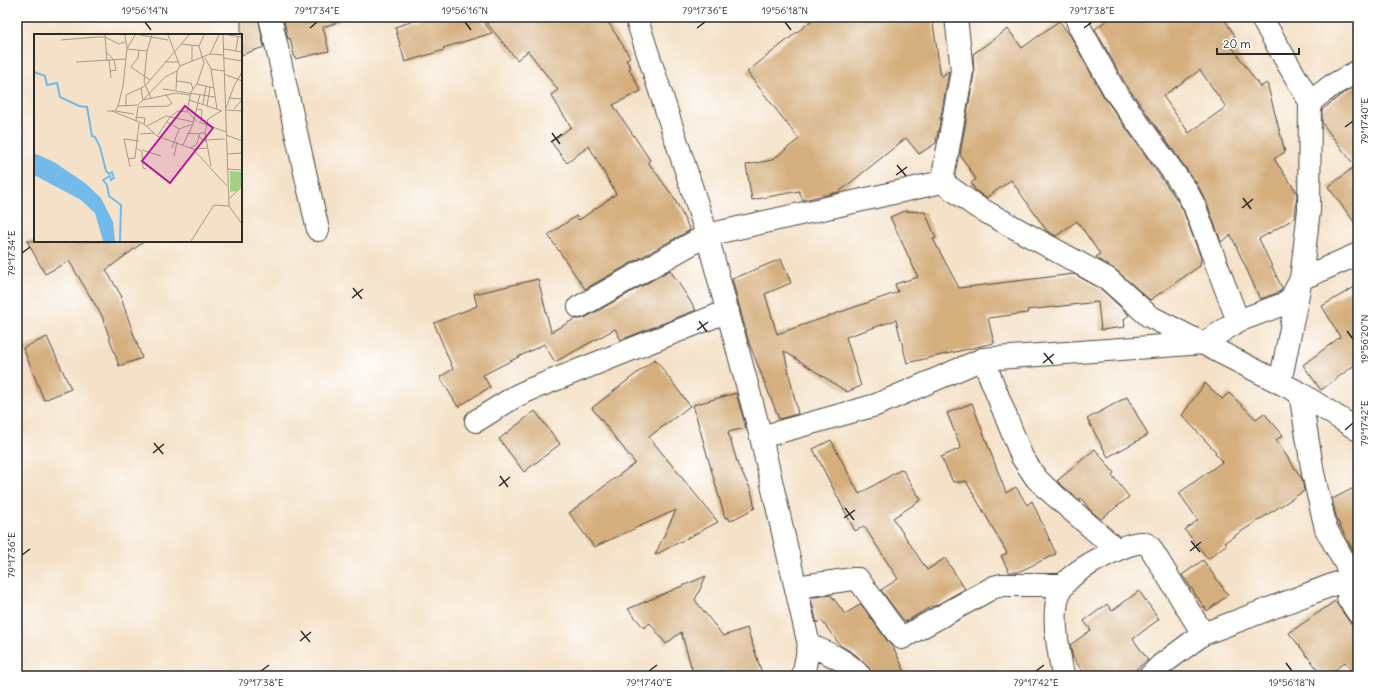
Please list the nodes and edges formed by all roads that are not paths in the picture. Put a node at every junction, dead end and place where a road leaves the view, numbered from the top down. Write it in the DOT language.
graph roads {
  1 [pos="270,17"];
  2 [pos="636,17"];
  3 [pos="956,17"];
  4 [pos="1076,17"];
  5 [pos="1262,17"];
  6 [pos="1358,71"];
  7 [pos="1310,102"];
  8 [pos="942,182"];
  9 [pos="318,230"];
  10 [pos="707,235"];
  11 [pos="1358,254"];
  12 [pos="1301,279"];
  13 [pos="579,307"];
  14 [pos="728,311"];
  15 [pos="1238,321"];
  16 [pos="1204,343"];
  17 [pos="983,359"];
  18 [pos="1280,383"];
  19 [pos="1300,393"];
  20 [pos="1353,421"];
  21 [pos="476,422"];
  22 [pos="761,437"];
  23 [pos="1116,549"];
  24 [pos="1356,576"];
  25 [pos="1064,585"];
  26 [pos="796,587"];
  27 [pos="1358,613"];
  28 [pos="1203,634"];
  29 [pos="809,645"];
  30 [pos="803,676"];
  31 [pos="860,676"];
  32 [pos="1063,676"];
  33 [pos="1150,676"];
  1 -- 9 [label="street"];
  2 -- 10 [label="street"];
  3 -- 8 [label="street"];
  4 -- 15 [label="street"];
  5 -- 7 [label="street"];
  6 -- 7 [label="street"];
  7 -- 12 [label="street"];
  8 -- 10 [label="street"];
  8 -- 16 [label="street"];
  10 -- 13 [label="street"];
  10 -- 14 [label="street"];
  11 -- 12 [label="street"];
  12 -- 15 [label="street"];
  12 -- 18 [label="street"];
  14 -- 21 [label="street"];
  14 -- 22 [label="street"];
  15 -- 16 [label="street"];
  16 -- 17 [label="street"];
  16 -- 18 [label="street"];
  17 -- 22 [label="street"];
  17 -- 23 [label="street"];
  18 -- 19 [label="street"];
  19 -- 20 [label="street"];
  19 -- 24 [label="street"];
  22 -- 26 [label="street"];
  23 -- 25 [label="street"];
  23 -- 28 [label="street"];
  24 -- 27 [label="street"];
  24 -- 28 [label="street"];
  25 -- 26 [label="street"];
  25 -- 32 [label="street"];
  26 -- 29 [label="street"];
  28 -- 33 [label="street"];
  29 -- 30 [label="street"];
  29 -- 31 [label="street"];
}
